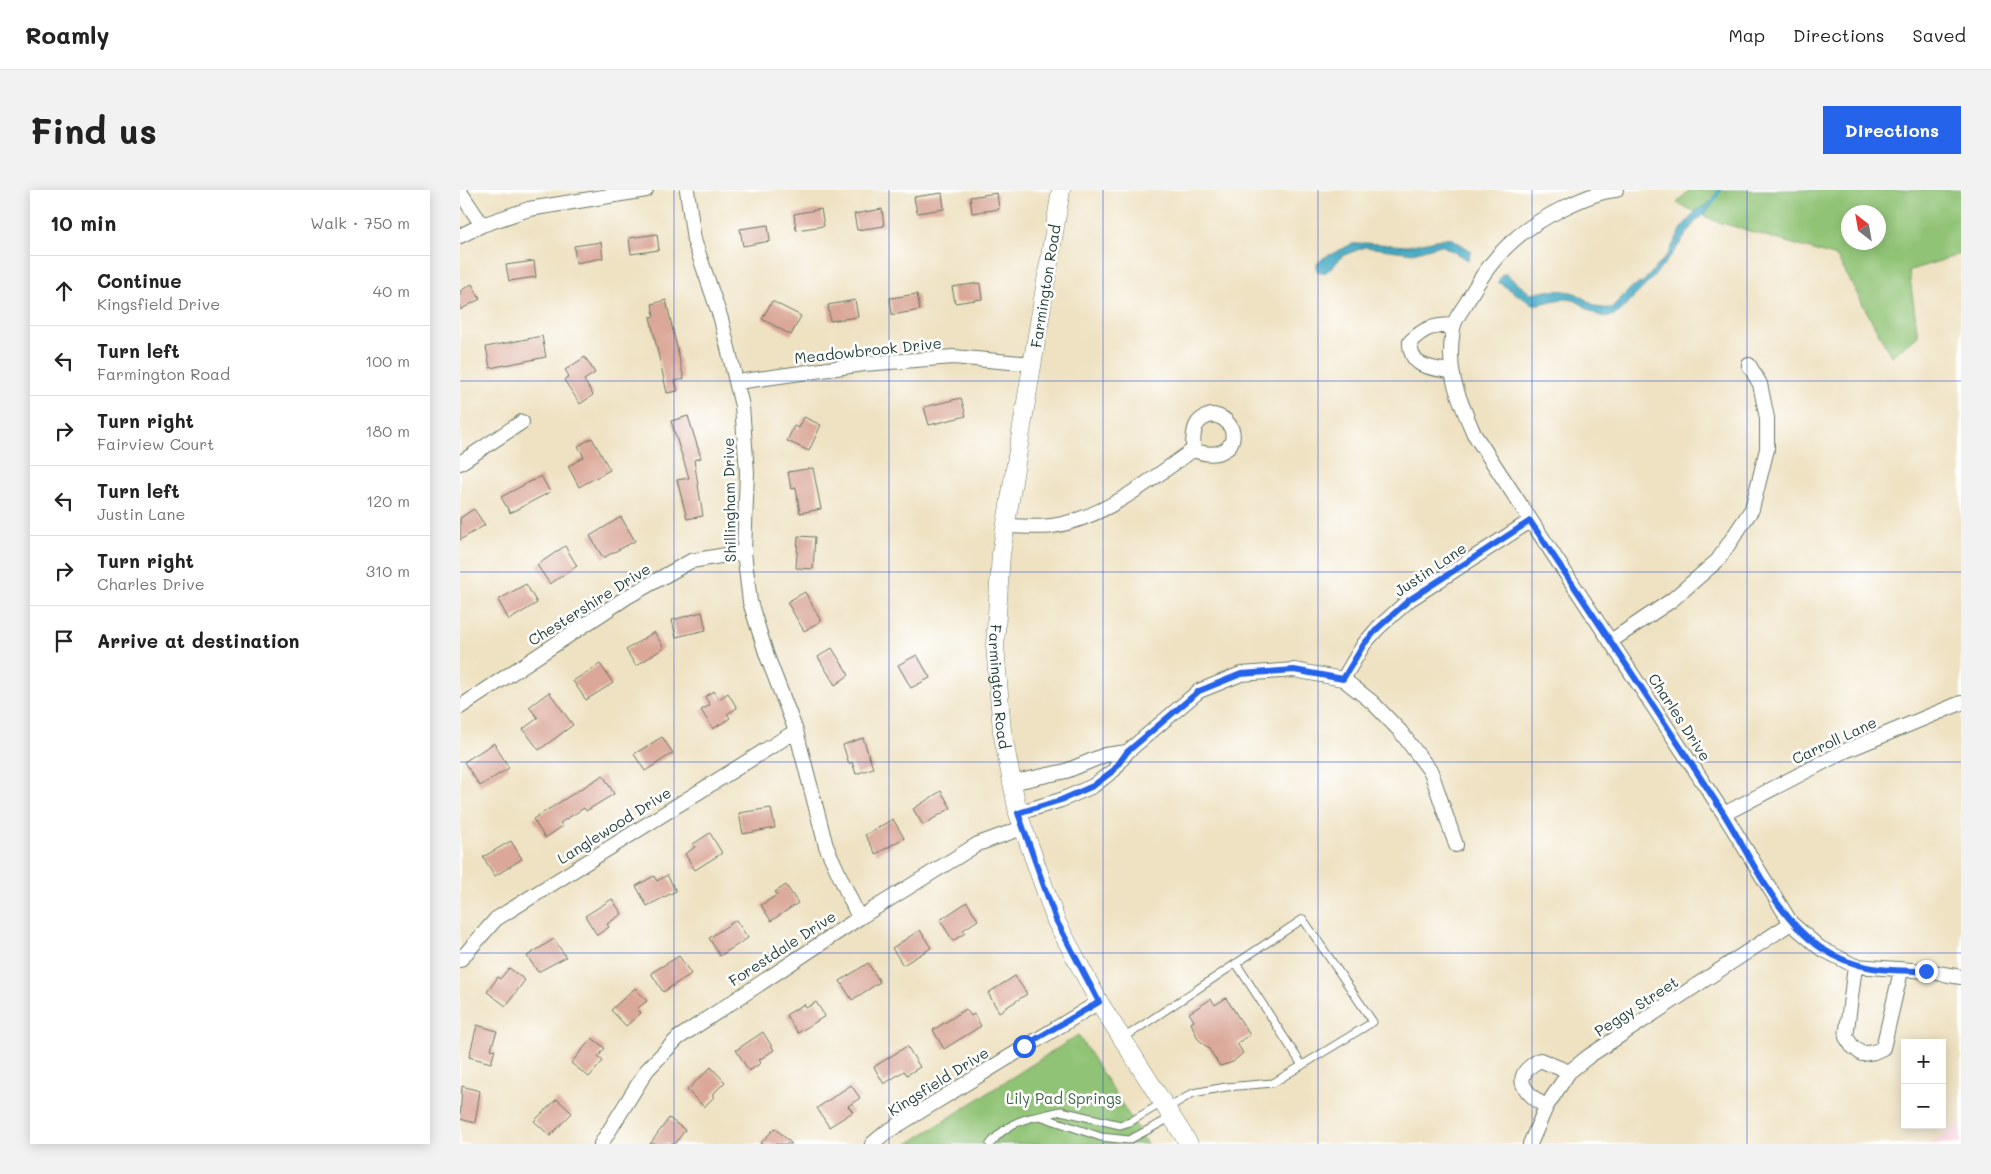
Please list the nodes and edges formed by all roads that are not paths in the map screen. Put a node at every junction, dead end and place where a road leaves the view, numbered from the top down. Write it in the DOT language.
graph roads {
  1 [pos="646,190"];
  2 [pos="687,190"];
  3 [pos="1062,190"];
  4 [pos="1616,190"];
  5 [pos="460,192"];
  6 [pos="482,225"];
  7 [pos="460,236"];
  8 [pos="1453,326"];
  9 [pos="1032,364"];
  10 [pos="1749,365"];
  11 [pos="1450,371"];
  12 [pos="736,382"];
  13 [pos="522,422"];
  14 [pos="1193,450"];
  15 [pos="460,463"];
  16 [pos="1530,521"];
  17 [pos="1005,526"];
  18 [pos="744,552"];
  19 [pos="1611,641"];
  20 [pos="1343,679"];
  21 [pos="1961,703"];
  22 [pos="460,707"];
  23 [pos="796,731"];
  24 [pos="1127,752"];
  25 [pos="1011,783"];
  26 [pos="1724,814"];
  27 [pos="1020,820"];
  28 [pos="1456,846"];
  29 [pos="859,918"];
  30 [pos="1791,923"];
  31 [pos="460,960"];
  32 [pos="1236,964"];
  33 [pos="1855,966"];
  34 [pos="1901,971"];
  35 [pos="1961,977"];
  36 [pos="1099,1002"];
  37 [pos="1122,1040"];
  38 [pos="1302,1065"];
  39 [pos="1569,1072"];
  40 [pos="1546,1107"];
  41 [pos="1167,1110"];
  42 [pos="1040,1116"];
  43 [pos="1086,1118"];
  44 [pos="1083,1131"];
  45 [pos="601,1144"];
  46 [pos="872,1144"];
  47 [pos="990,1144"];
  48 [pos="1189,1144"];
  49 [pos="1530,1144"];
  1 -- 6 [label="street"];
  2 -- 12 [label="street, Shillingham Drive"];
  3 -- 9 [label="street, Farmington Road"];
  4 -- 8 [label="street, Charles Drive"];
  5 -- 6 [label="street"];
  6 -- 7 [label="street"];
  8 -- 11 [label="street, Charles Drive"];
  8 -- 11 [label="street"];
  9 -- 12 [label="street, Meadowbrook Drive"];
  9 -- 17 [label="street, Farmington Road"];
  10 -- 19 [label="street"];
  11 -- 16 [label="street, Charles Drive"];
  12 -- 18 [label="street, Shillingham Drive"];
  13 -- 15 [label="street"];
  14 -- 17 [label="street"];
  16 -- 19 [label="street, Charles Drive"];
  16 -- 20 [label="street, Justin Lane"];
  17 -- 25 [label="street, Farmington Road"];
  18 -- 22 [label="street, Chestershire Drive"];
  18 -- 23 [label="street, Shillingham Drive"];
  19 -- 26 [label="street, Charles Drive"];
  20 -- 24 [label="street, Forestdale Drive"];
  20 -- 28 [label="street"];
  21 -- 26 [label="street, Carroll Lane"];
  23 -- 29 [label="street, Shillingham Drive"];
  23 -- 31 [label="street, Langlewood Drive"];
  24 -- 25 [label="street"];
  24 -- 27 [label="street, Forestdale Drive"];
  25 -- 27 [label="street, Farmington Road"];
  26 -- 30 [label="street, Charles Drive"];
  27 -- 29 [label="street, Forestdale Drive"];
  27 -- 36 [label="street, Farmington Road"];
  29 -- 45 [label="street, Forestdale Drive"];
  30 -- 33 [label="street, Charles Drive"];
  30 -- 39 [label="street, Peggy Street"];
  32 -- 37 [label="lane"];
  32 -- 38 [label="lane"];
  32 -- 38 [label="lane"];
  33 -- 34 [label="street, Charles Drive"];
  33 -- 34 [label="street"];
  34 -- 35 [label="street, Charles Drive"];
  36 -- 37 [label="street, Farmington Road"];
  36 -- 46 [label="street, Kingsfield Drive"];
  37 -- 41 [label="street, Farmington Road"];
  38 -- 41 [label="lane"];
  39 -- 40 [label="street, Peggy Street"];
  39 -- 40 [label="street"];
  40 -- 49 [label="street, Peggy Street"];
  41 -- 43 [label="lane"];
  41 -- 44 [label="lane"];
  41 -- 48 [label="street, Farmington Road"];
  42 -- 43 [label="lane"];
  42 -- 44 [label="lane"];
  42 -- 47 [label="lane"];
  43 -- 44 [label="lane"];
}
